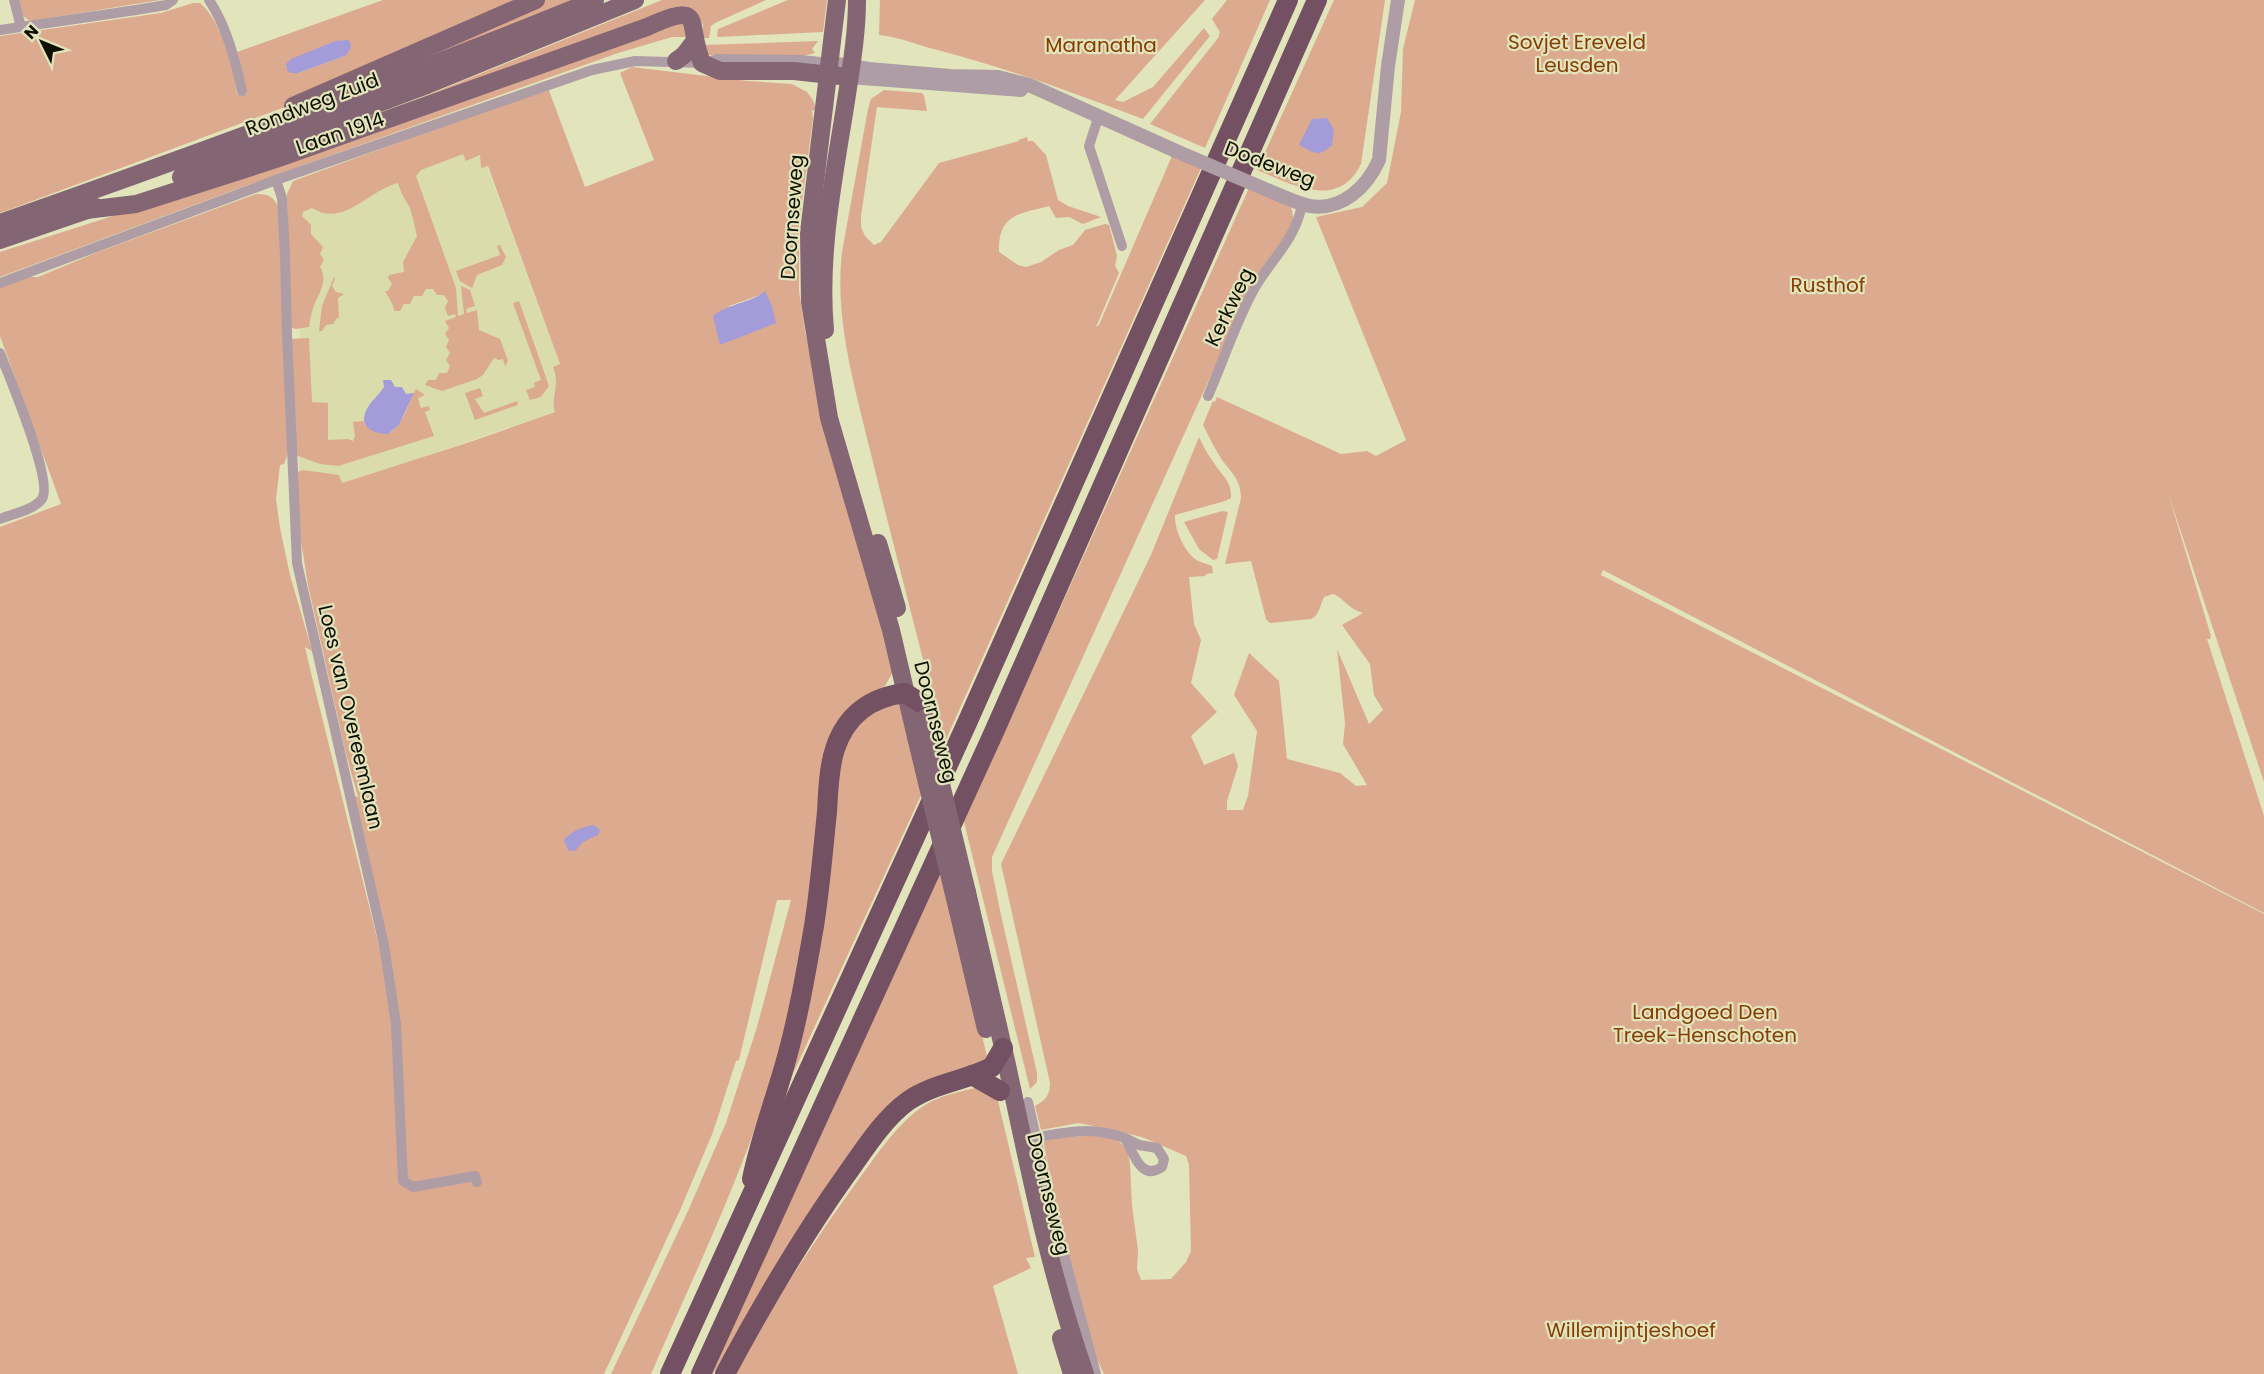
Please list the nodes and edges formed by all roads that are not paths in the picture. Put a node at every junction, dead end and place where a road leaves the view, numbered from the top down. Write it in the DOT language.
graph roads {
  1 [pos="14,0"];
  2 [pos="172,0"];
  3 [pos="209,0"];
  4 [pos="536,0"];
  5 [pos="595,0"];
  6 [pos="635,0"];
  7 [pos="837,0"];
  8 [pos="857,0"];
  9 [pos="1288,0"];
  10 [pos="1317,0"];
  11 [pos="1398,0"];
  12 [pos="21,27"];
  13 [pos="0,30"];
  14 [pos="694,42"];
  15 [pos="676,61"];
  16 [pos="702,63"];
  17 [pos="830,69"];
  18 [pos="850,72"];
  19 [pos="242,91"];
  20 [pos="1099,115"];
  21 [pos="205,152"];
  22 [pos="276,180"];
  23 [pos="1302,204"];
  24 [pos="86,210"];
  25 [pos="0,223"];
  26 [pos="0,240"];
  27 [pos="1122,246"];
  28 [pos="0,283"];
  29 [pos="0,353"];
  30 [pos="1208,396"];
  31 [pos="0,519"];
  32 [pos="917,704"];
  33 [pos="1003,1048"];
  34 [pos="994,1066"];
  35 [pos="972,1076"];
  36 [pos="1000,1091"];
  37 [pos="1028,1102"];
  38 [pos="1036,1137"];
  39 [pos="1125,1138"];
  40 [pos="477,1182"];
  41 [pos="746,1211"];
  42 [pos="670,1374"];
  43 [pos="701,1374"];
  44 [pos="725,1374"];
  45 [pos="1072,1374"];
  46 [pos="1085,1374"];
  47 [pos="1096,1374"];
  1 -- 12 [label="street"];
  2 -- 12 [label="street"];
  3 -- 19 [label="street"];
  4 -- 21 [label="main road"];
  5 -- 21 [label="main road, Rondweg Zuid"];
  6 -- 24 [label="main road, Rondweg Zuid"];
  7 -- 17 [label="main road, Doornseweg"];
  8 -- 18 [label="main road, Doornseweg"];
  9 -- 41 [label="highway"];
  10 -- 43 [label="highway"];
  11 -- 23 [label="street, Dodeweg"];
  12 -- 13 [label="street"];
  14 -- 15 [label="main road"];
  14 -- 16 [label="main road"];
  14 -- 24 [label="main road"];
  15 -- 16 [label="street, Laan 1914"];
  15 -- 22 [label="street, Laan 1914"];
  16 -- 17 [label="main road, Laan 1914"];
  17 -- 18 [label="main road, Dodeweg"];
  17 -- 32 [label="main road, Doornseweg"];
  18 -- 20 [label="street, Dodeweg"];
  18 -- 32 [label="main road, Doornseweg"];
  20 -- 23 [label="street, Dodeweg, bridge"];
  20 -- 27 [label="street"];
  21 -- 25 [label="main road, Rondweg Zuid"];
  22 -- 28 [label="street, Laan 1914"];
  22 -- 40 [label="street, Loes van Overeemlaan"];
  23 -- 30 [label="street, Kerkweg"];
  24 -- 26 [label="main road, Rondweg Zuid"];
  29 -- 31 [label="street"];
  32 -- 33 [label="main road, Doornseweg, bridge"];
  32 -- 34 [label="main road, Doornseweg, bridge"];
  32 -- 41 [label="highway"];
  33 -- 34 [label="highway"];
  33 -- 46 [label="main road, Doornseweg"];
  34 -- 35 [label="highway"];
  34 -- 36 [label="main road, Doornseweg"];
  35 -- 36 [label="highway"];
  35 -- 44 [label="highway"];
  36 -- 45 [label="main road, Doornseweg"];
  37 -- 38 [label="street, Doornseweg"];
  38 -- 39 [label="street"];
  38 -- 47 [label="street, Doornseweg"];
  41 -- 42 [label="highway"];
}
